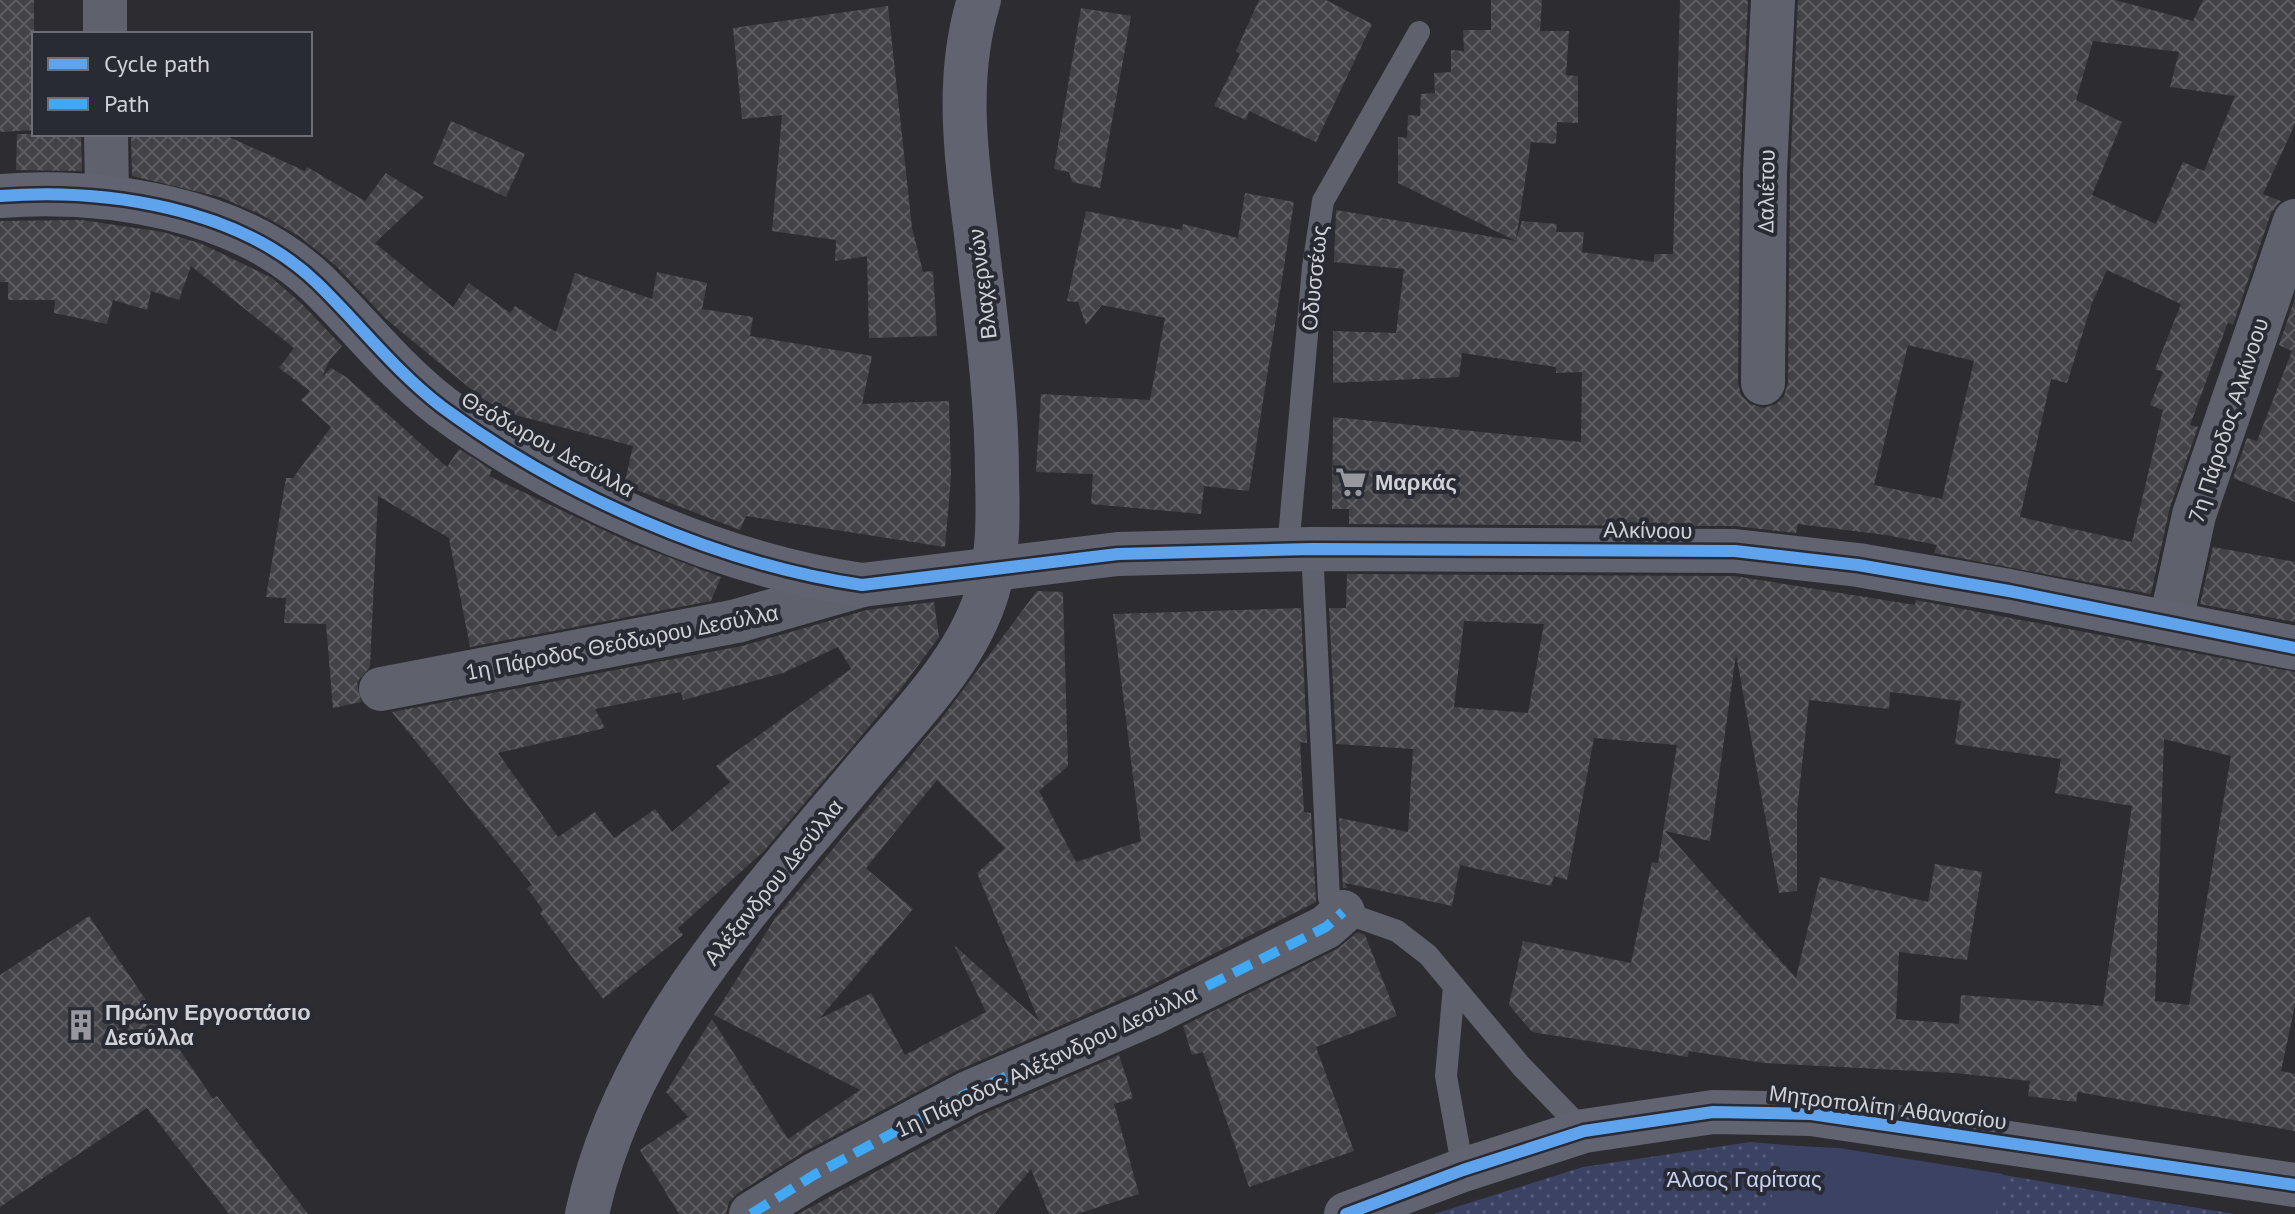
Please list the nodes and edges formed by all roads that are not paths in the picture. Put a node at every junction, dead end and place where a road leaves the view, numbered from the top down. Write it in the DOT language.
graph roads {
  1 [pos="105,0"];
  2 [pos="979,0"];
  3 [pos="1773,0"];
  4 [pos="105,32"];
  5 [pos="1419,32"];
  6 [pos="106,136"];
  7 [pos="107,195"];
  8 [pos="0,196"];
  9 [pos="2295,221"];
  10 [pos="1763,383"];
  11 [pos="1300,549"];
  12 [pos="993,570"];
  13 [pos="862,585"];
  14 [pos="2171,621"];
  15 [pos="2295,648"];
  16 [pos="381,689"];
  17 [pos="1343,912"];
  18 [pos="1454,986"];
  19 [pos="1584,1131"];
  20 [pos="1463,1170"];
  21 [pos="2295,1185"];
  22 [pos="587,1214"];
  23 [pos="751,1214"];
  24 [pos="1346,1214"];
  1 -- 4 [label="street"];
  2 -- 12 [label="street, Βλαχερνών"];
  3 -- 10 [label="street, Δαλιέτου"];
  5 -- 11 [label="lane, Οδυσσέως"];
  6 -- 7 [label="street"];
  7 -- 8 [label="street, Θεόδωρου Δεσύλλα"];
  7 -- 13 [label="street, Θεόδωρου Δεσύλλα"];
  9 -- 14 [label="street, 7η Πάροδος Αλκίνοου"];
  11 -- 12 [label="street, Αλκίνοου"];
  11 -- 14 [label="street, Αλκίνοου"];
  11 -- 17 [label="lane, Οδυσσέως"];
  12 -- 13 [label="street, Θεόδωρου Δεσύλλα"];
  12 -- 22 [label="street, Αλέξανδρου Δεσύλλα"];
  13 -- 16 [label="street, 1η Πάροδος Θεόδωρου Δεσύλλα"];
  14 -- 15 [label="street, Αλκίνοου"];
  17 -- 18 [label="lane"];
  17 -- 23 [label="street, 1η Πάροδος Αλέξανδρου Δεσύλλα"];
  18 -- 19 [label="lane"];
  18 -- 20 [label="lane"];
  19 -- 20 [label="street, Μητροπολίτη Αθανασίου"];
  19 -- 21 [label="street, Μητροπολίτη Αθανασίου"];
  20 -- 24 [label="street, Μητροπολίτη Αθανασίου"];
}
